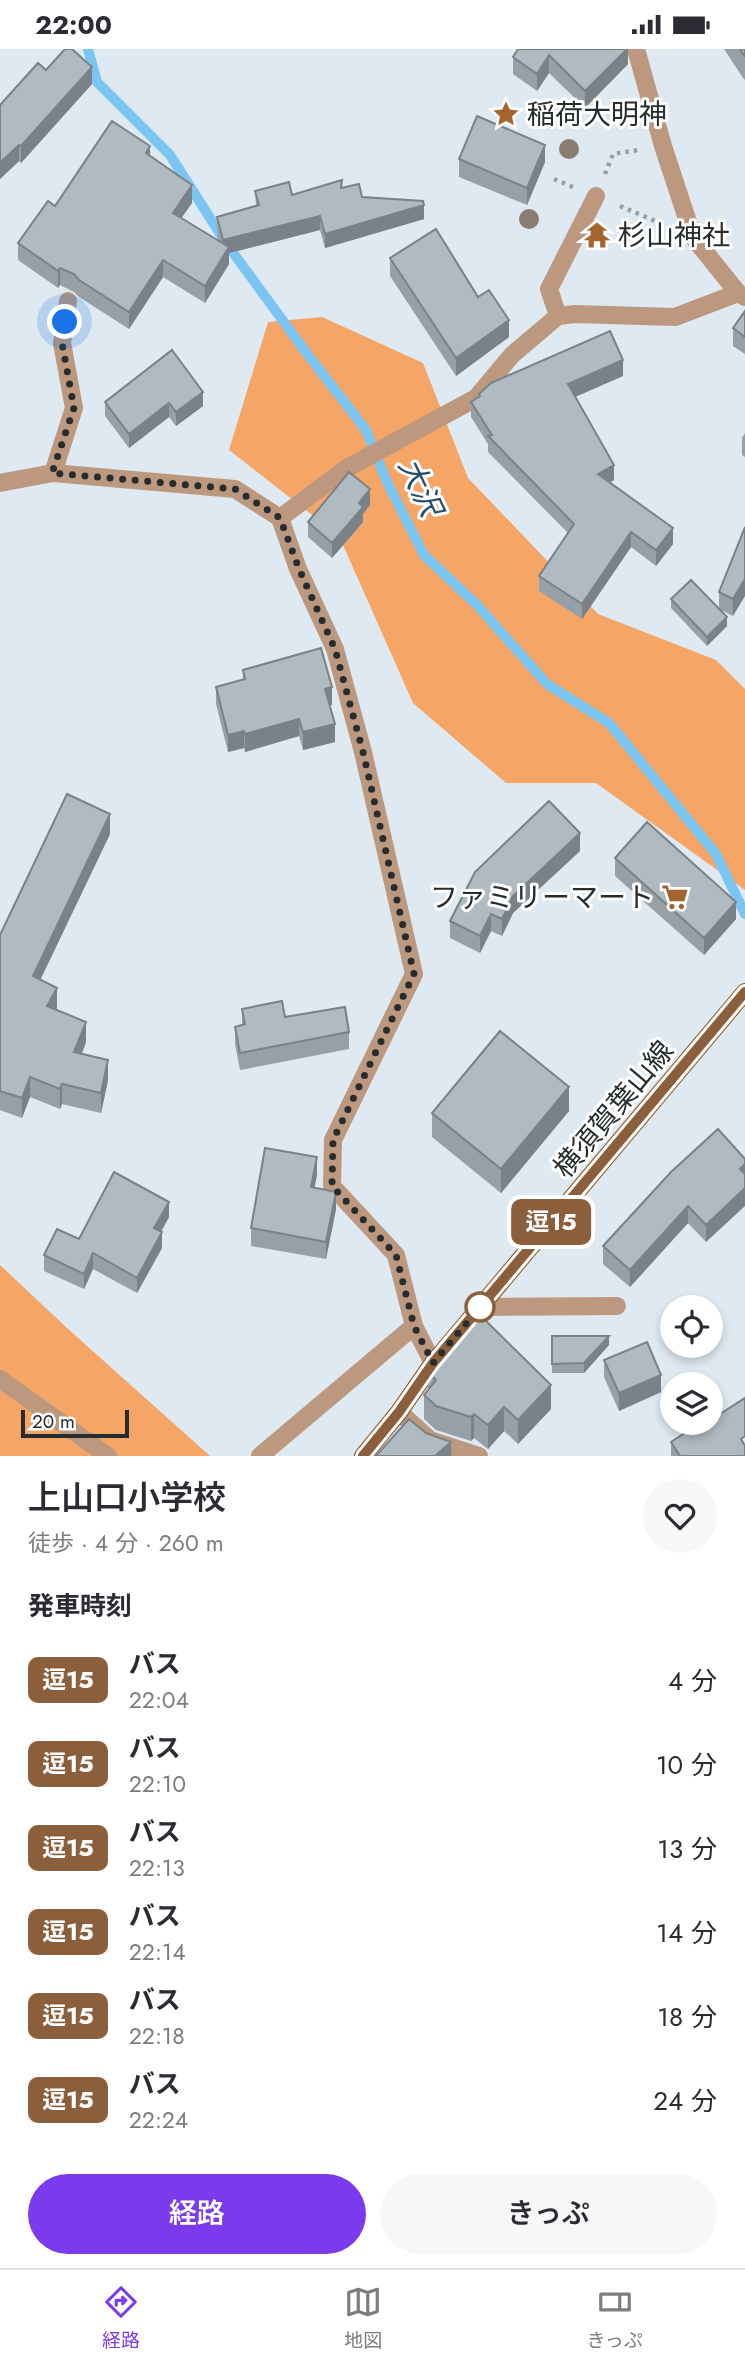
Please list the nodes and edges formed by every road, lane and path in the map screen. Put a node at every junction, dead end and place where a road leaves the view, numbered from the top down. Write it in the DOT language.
graph roads {
  1 [pos="636,49"];
  2 [pos="663,146"];
  3 [pos="596,196"];
  4 [pos="741,295"];
  5 [pos="68,300"];
  6 [pos="558,316"];
  7 [pos="52,473"];
  8 [pos="0,483"];
  9 [pos="280,518"];
  10 [pos="745,992"];
  11 [pos="617,1306"];
  12 [pos="480,1307"];
  13 [pos="414,1326"];
  14 [pos="433,1363"];
  15 [pos="0,1379"];
  16 [pos="399,1412"];
  17 [pos="108,1456"];
  18 [pos="260,1456"];
  19 [pos="363,1456"];
  20 [pos="479,1456"];
  1 -- 2 [label="street"];
  2 -- 3 [label="path"];
  2 -- 4 [label="street"];
  3 -- 6 [label="street"];
  4 -- 6 [label="street"];
  5 -- 7 [label="street"];
  6 -- 9 [label="street"];
  7 -- 8 [label="street"];
  7 -- 9 [label="street"];
  9 -- 13 [label="street"];
  10 -- 12 [label="main road, 横須賀葉山線"];
  11 -- 12 [label="street"];
  12 -- 14 [label="main road, 横須賀葉山線"];
  13 -- 14 [label="street"];
  13 -- 18 [label="street"];
  14 -- 16 [label="main road, 横須賀葉山線"];
  15 -- 17 [label="street"];
  16 -- 19 [label="main road, 横須賀葉山線"];
  16 -- 20 [label="street"];
}
